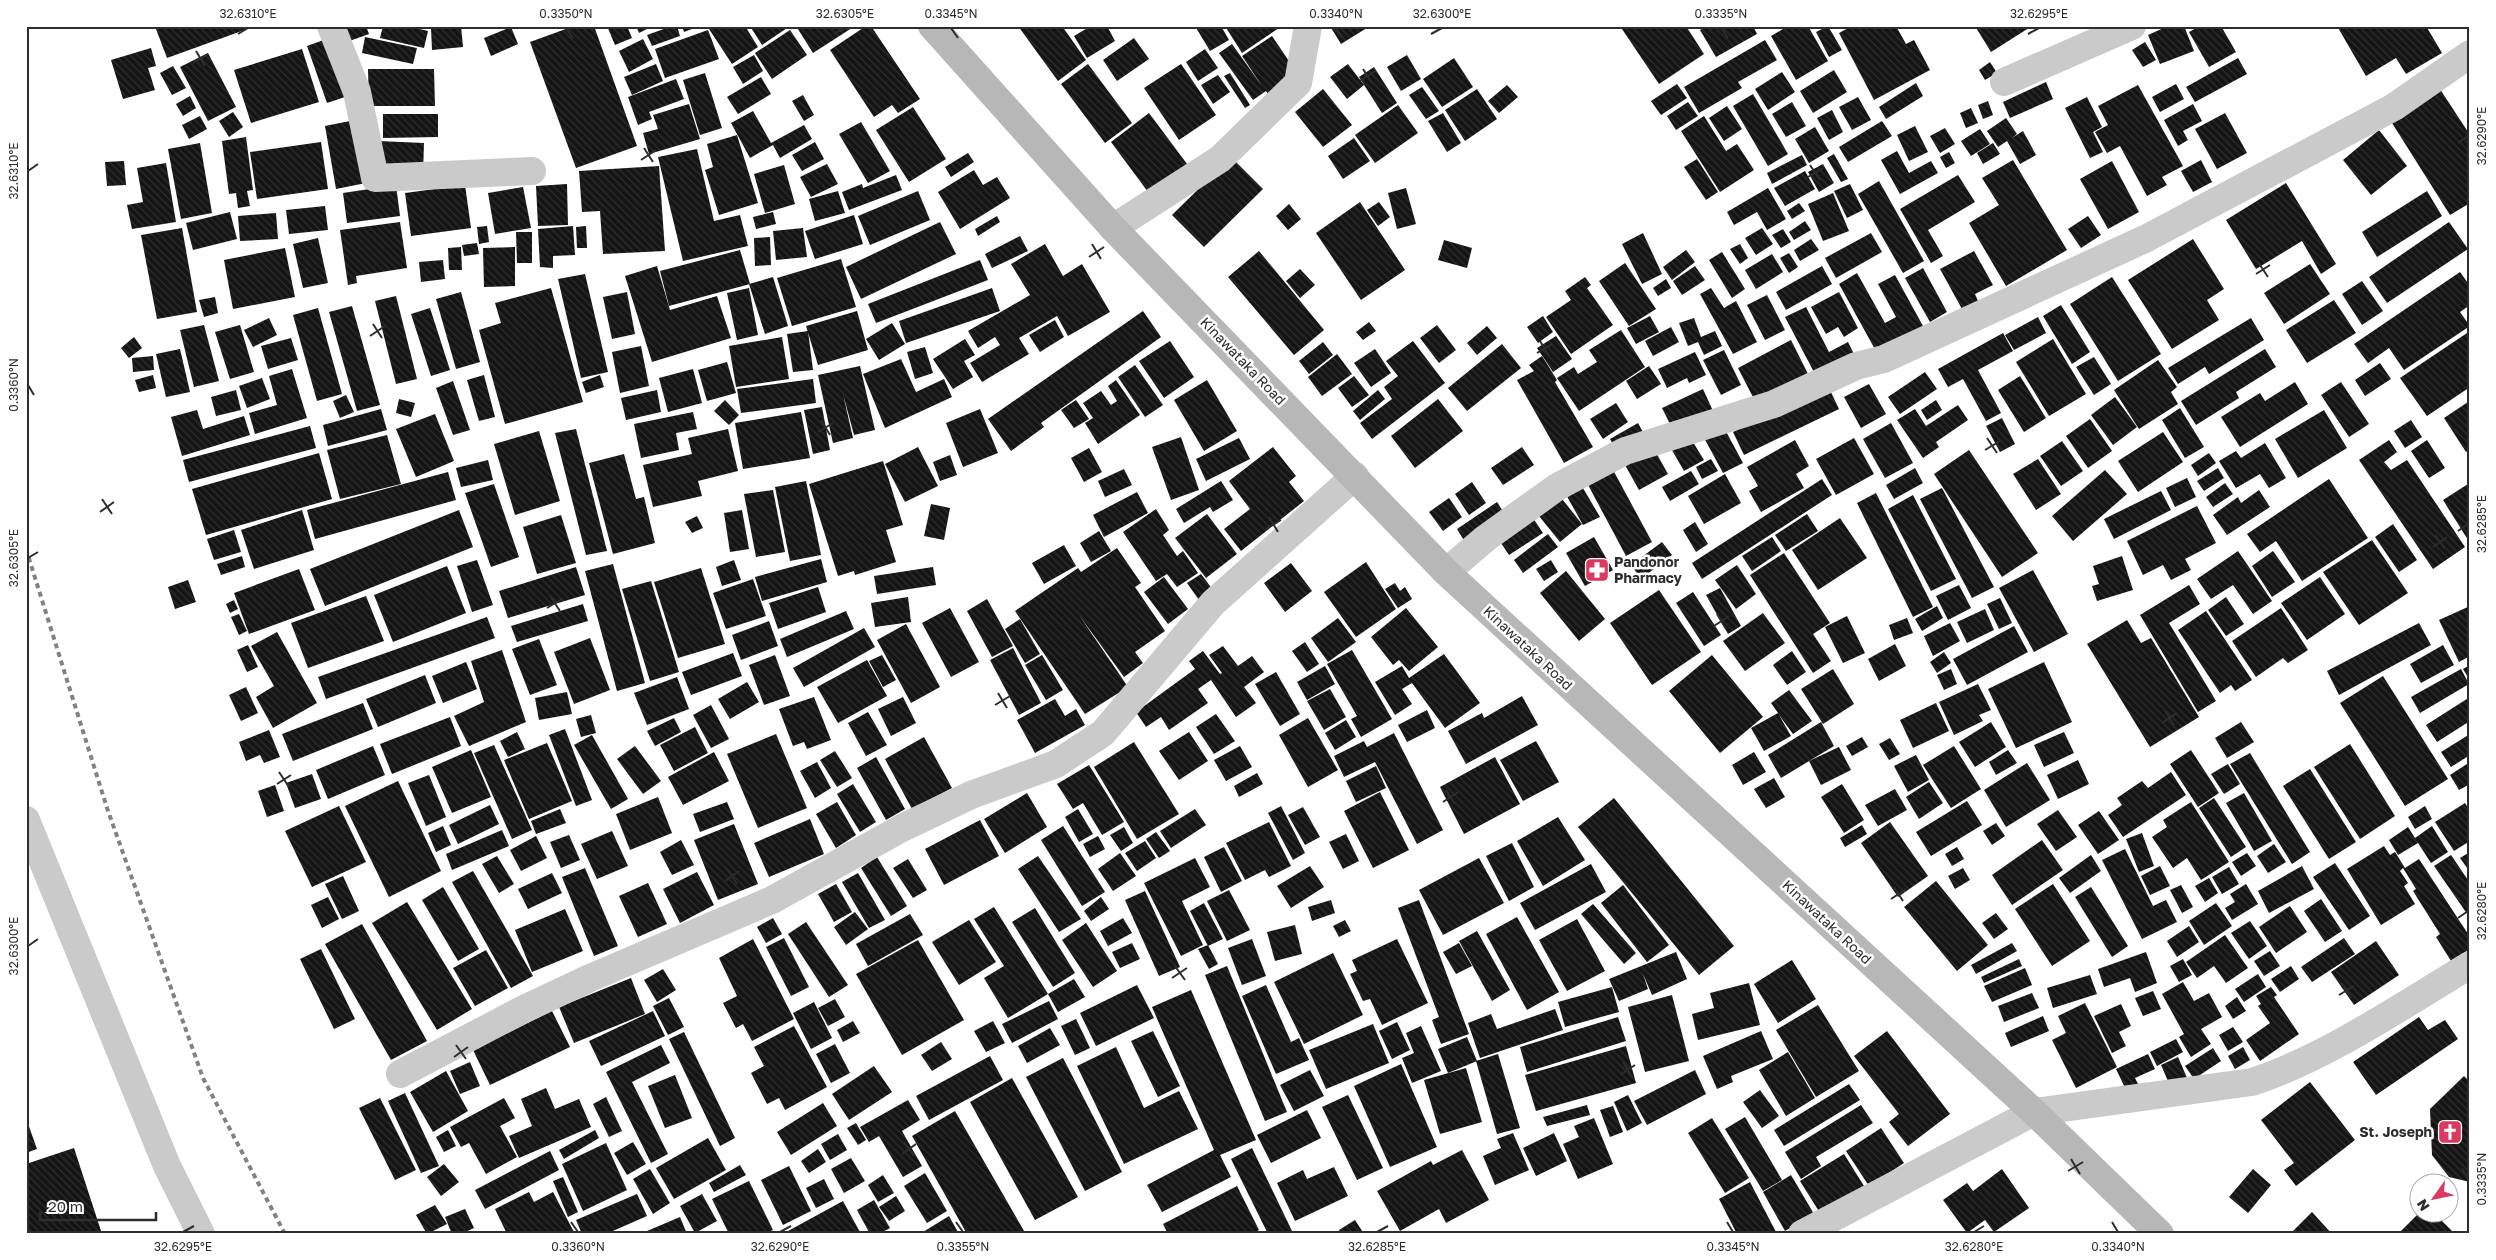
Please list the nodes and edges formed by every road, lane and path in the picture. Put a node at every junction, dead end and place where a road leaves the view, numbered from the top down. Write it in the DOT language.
graph roads {
  1 [pos="332,26"];
  2 [pos="932,26"];
  3 [pos="1308,26"];
  4 [pos="2132,26"];
  5 [pos="2470,54"];
  6 [pos="2004,82"];
  7 [pos="532,171"];
  8 [pos="1113,228"];
  9 [pos="1355,476"];
  10 [pos="1446,572"];
  11 [pos="26,820"];
  12 [pos="2470,965"];
  13 [pos="400,1074"];
  14 [pos="2034,1112"];
  15 [pos="201,1234"];
  16 [pos="1802,1234"];
  17 [pos="2160,1234"];
  1 -- 7 [label="street"];
  2 -- 8 [label="street, Kinawataka Road"];
  3 -- 8 [label="street"];
  4 -- 6 [label="street"];
  5 -- 10 [label="street"];
  8 -- 9 [label="street, Kinawataka Road"];
  9 -- 10 [label="street, Kinawataka Road"];
  9 -- 13 [label="street"];
  10 -- 14 [label="street, Kinawataka Road"];
  11 -- 15 [label="street"];
  12 -- 14 [label="street"];
  14 -- 16 [label="street"];
  14 -- 17 [label="street, Kinawataka Road"];
}
